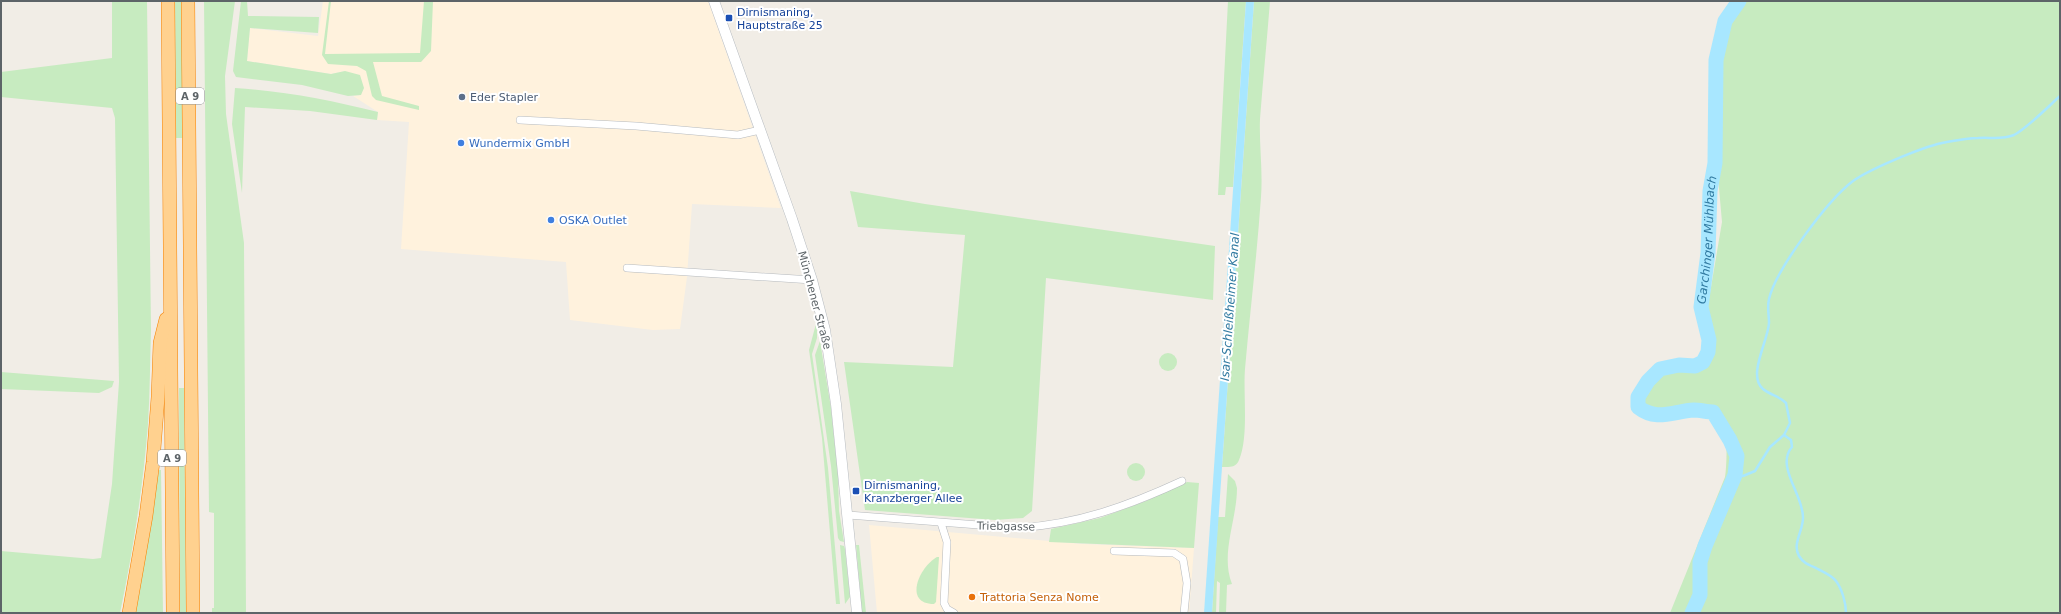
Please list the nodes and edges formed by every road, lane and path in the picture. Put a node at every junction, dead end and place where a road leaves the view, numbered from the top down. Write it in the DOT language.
graph roads {
  1 [pos="168,1"];
  2 [pos="188,1"];
  3 [pos="714,1"];
  4 [pos="520,120"];
  5 [pos="760,130"];
  6 [pos="627,268"];
  7 [pos="808,280"];
  8 [pos="171,304"];
  9 [pos="1182,481"];
  10 [pos="848,515"];
  11 [pos="941,523"];
  12 [pos="1114,551"];
  13 [pos="129,613"];
  14 [pos="173,613"];
  15 [pos="193,613"];
  16 [pos="857,613"];
  17 [pos="954,613"];
  18 [pos="1184,613"];
  1 -- 8 [label="highway, A 9"];
  2 -- 15 [label="highway, A 9"];
  3 -- 5 [label="main road, Münchener Straße"];
  4 -- 5 [label="street"];
  5 -- 7 [label="main road, Münchener Straße"];
  6 -- 7 [label="street"];
  7 -- 10 [label="main road, Münchener Straße"];
  8 -- 13 [label="highway"];
  8 -- 14 [label="highway, A 9"];
  9 -- 11 [label="street, Triebgasse"];
  10 -- 11 [label="street, Triebgasse"];
  10 -- 16 [label="main road, Münchener Straße"];
  11 -- 17 [label="street"];
  12 -- 18 [label="street"];
}
